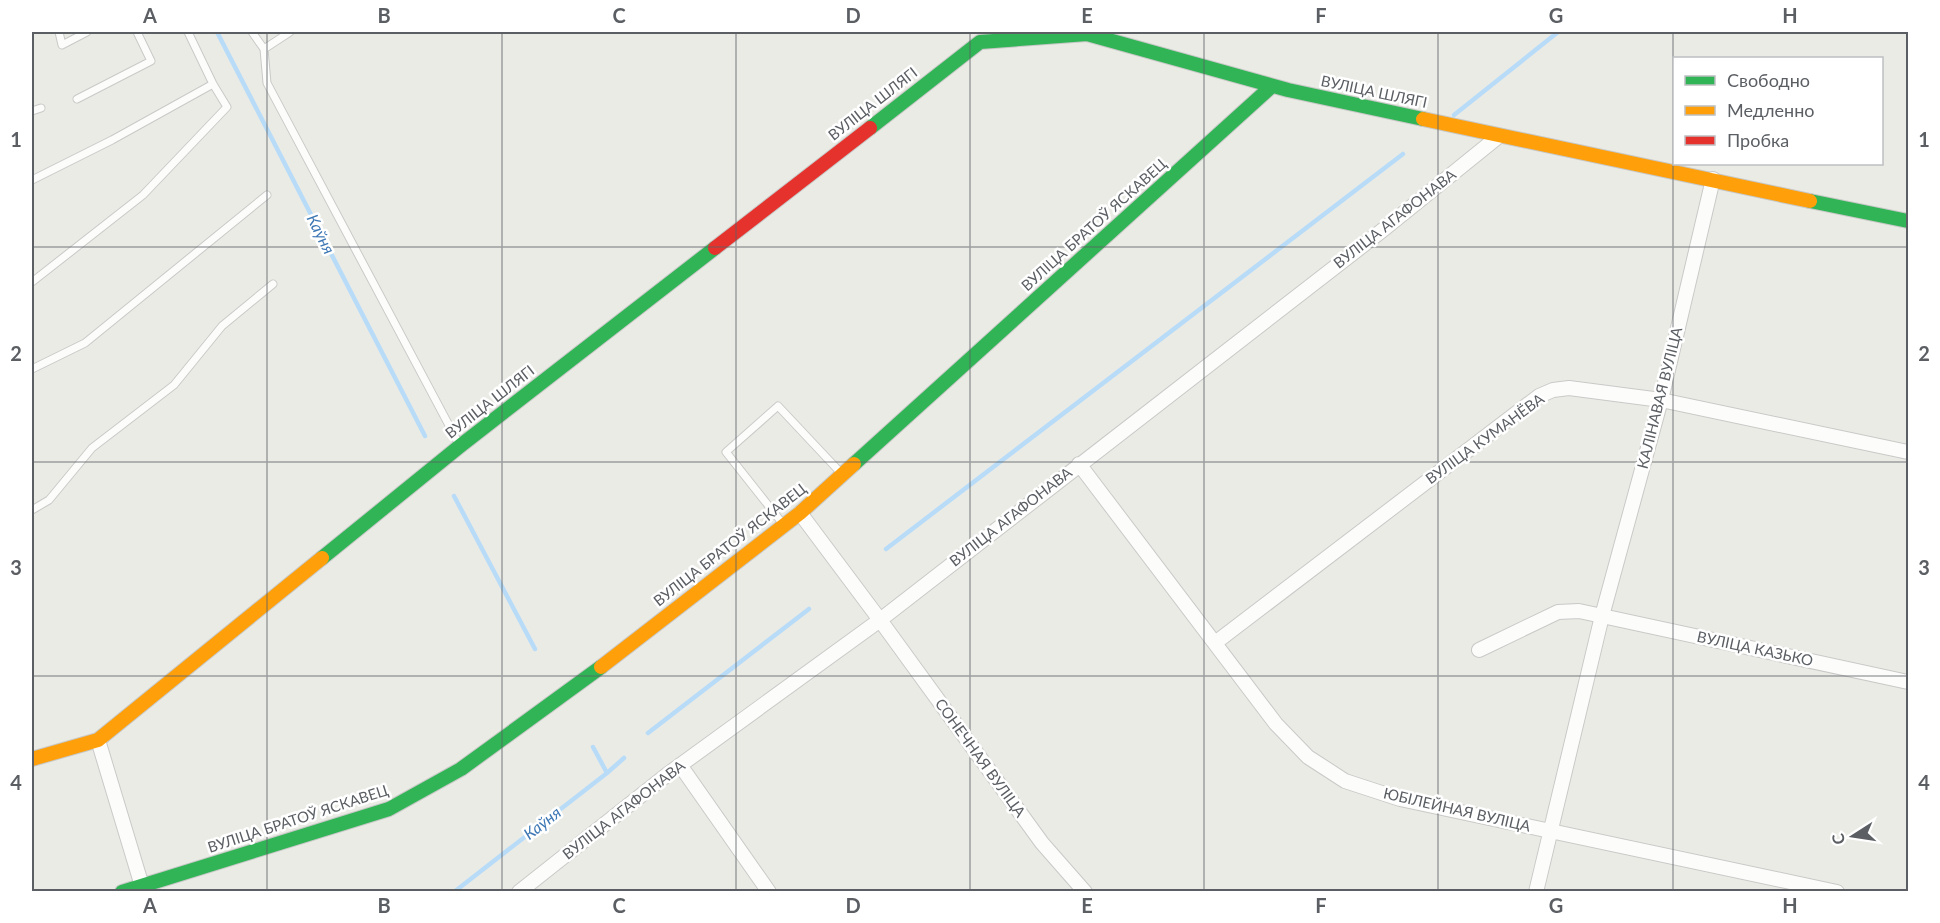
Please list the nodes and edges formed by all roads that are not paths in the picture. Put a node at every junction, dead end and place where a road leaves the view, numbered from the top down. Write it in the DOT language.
graph roads {
  1 [pos="58,32"];
  2 [pos="87,32"];
  3 [pos="137,32"];
  4 [pos="188,32"];
  5 [pos="252,32"];
  6 [pos="290,32"];
  7 [pos="1086,33"];
  8 [pos="264,49"];
  9 [pos="213,84"];
  10 [pos="1272,86"];
  11 [pos="77,99"];
  12 [pos="41,108"];
  13 [pos="32,111"];
  14 [pos="1499,136"];
  15 [pos="1713,179"];
  16 [pos="32,180"];
  17 [pos="267,195"];
  18 [pos="1908,221"];
  19 [pos="32,282"];
  20 [pos="273,284"];
  21 [pos="32,369"];
  22 [pos="1661,400"];
  23 [pos="460,446"];
  24 [pos="1908,452"];
  25 [pos="1079,464"];
  26 [pos="843,475"];
  27 [pos="32,510"];
  28 [pos="800,513"];
  29 [pos="784,526"];
  30 [pos="1602,616"];
  31 [pos="880,620"];
  32 [pos="1215,643"];
  33 [pos="1479,650"];
  34 [pos="1908,682"];
  35 [pos="98,740"];
  36 [pos="32,759"];
  37 [pos="680,765"];
  38 [pos="1550,831"];
  39 [pos="144,889"];
  40 [pos="122,891"];
  41 [pos="519,891"];
  42 [pos="769,891"];
  43 [pos="1085,891"];
  44 [pos="1536,891"];
  45 [pos="1837,891"];
  1 -- 2 [label="lane"];
  3 -- 11 [label="lane"];
  4 -- 9 [label="lane"];
  5 -- 8 [label="lane"];
  6 -- 8 [label="lane"];
  7 -- 10 [label="street, ВУЛІЦА ШЛЯГІ"];
  7 -- 23 [label="street, ВУЛІЦА ШЛЯГІ"];
  8 -- 23 [label="lane"];
  9 -- 16 [label="lane"];
  9 -- 19 [label="lane"];
  10 -- 14 [label="street, ВУЛІЦА ШЛЯГІ"];
  10 -- 26 [label="street, ВУЛІЦА БРАТОЎ ЯСКАВЕЦ"];
  12 -- 13 [label="lane"];
  14 -- 15 [label="street, ВУЛІЦА ШЛЯГІ"];
  14 -- 25 [label="street, ВУЛІЦА АГАФОНАВА"];
  15 -- 18 [label="street, ВУЛІЦА ШЛЯГІ"];
  15 -- 22 [label="street, КАЛІНАВАЯ ВУЛІЦА"];
  17 -- 21 [label="lane"];
  20 -- 27 [label="lane"];
  22 -- 24 [label="street, ВУЛІЦА КУМАНЁВА"];
  22 -- 30 [label="street, КАЛІНАВАЯ ВУЛІЦА"];
  22 -- 32 [label="street, ВУЛІЦА КУМАНЁВА"];
  23 -- 35 [label="street, ВУЛІЦА ШЛЯГІ"];
  25 -- 31 [label="street, ВУЛІЦА АГАФОНАВА"];
  25 -- 32 [label="street, ЮБІЛЕЙНАЯ ВУЛІЦА"];
  26 -- 28 [label="street, ВУЛІЦА БРАТОЎ ЯСКАВЕЦ"];
  26 -- 29 [label="lane"];
  28 -- 29 [label="street, ВУЛІЦА БРАТОЎ ЯСКАВЕЦ"];
  28 -- 31 [label="street, СОНЕЧНАЯ ВУЛІЦА"];
  29 -- 39 [label="street, ВУЛІЦА БРАТОЎ ЯСКАВЕЦ"];
  30 -- 33 [label="street"];
  30 -- 34 [label="street, ВУЛІЦА КАЗЬКО"];
  30 -- 38 [label="street, КАЛІНАВАЯ ВУЛІЦА"];
  31 -- 37 [label="street, ВУЛІЦА АГАФОНАВА"];
  31 -- 43 [label="street, СОНЕЧНАЯ ВУЛІЦА"];
  32 -- 38 [label="street, ЮБІЛЕЙНАЯ ВУЛІЦА"];
  35 -- 36 [label="street, ВУЛІЦА ШЛЯГІ"];
  35 -- 39 [label="street"];
  37 -- 41 [label="street, ВУЛІЦА АГАФОНАВА"];
  37 -- 42 [label="street"];
  38 -- 44 [label="street, КАЛІНАВАЯ ВУЛІЦА"];
  38 -- 45 [label="street, ЮБІЛЕЙНАЯ ВУЛІЦА"];
  39 -- 40 [label="street, ВУЛІЦА БРАТОЎ ЯСКАВЕЦ"];
}
